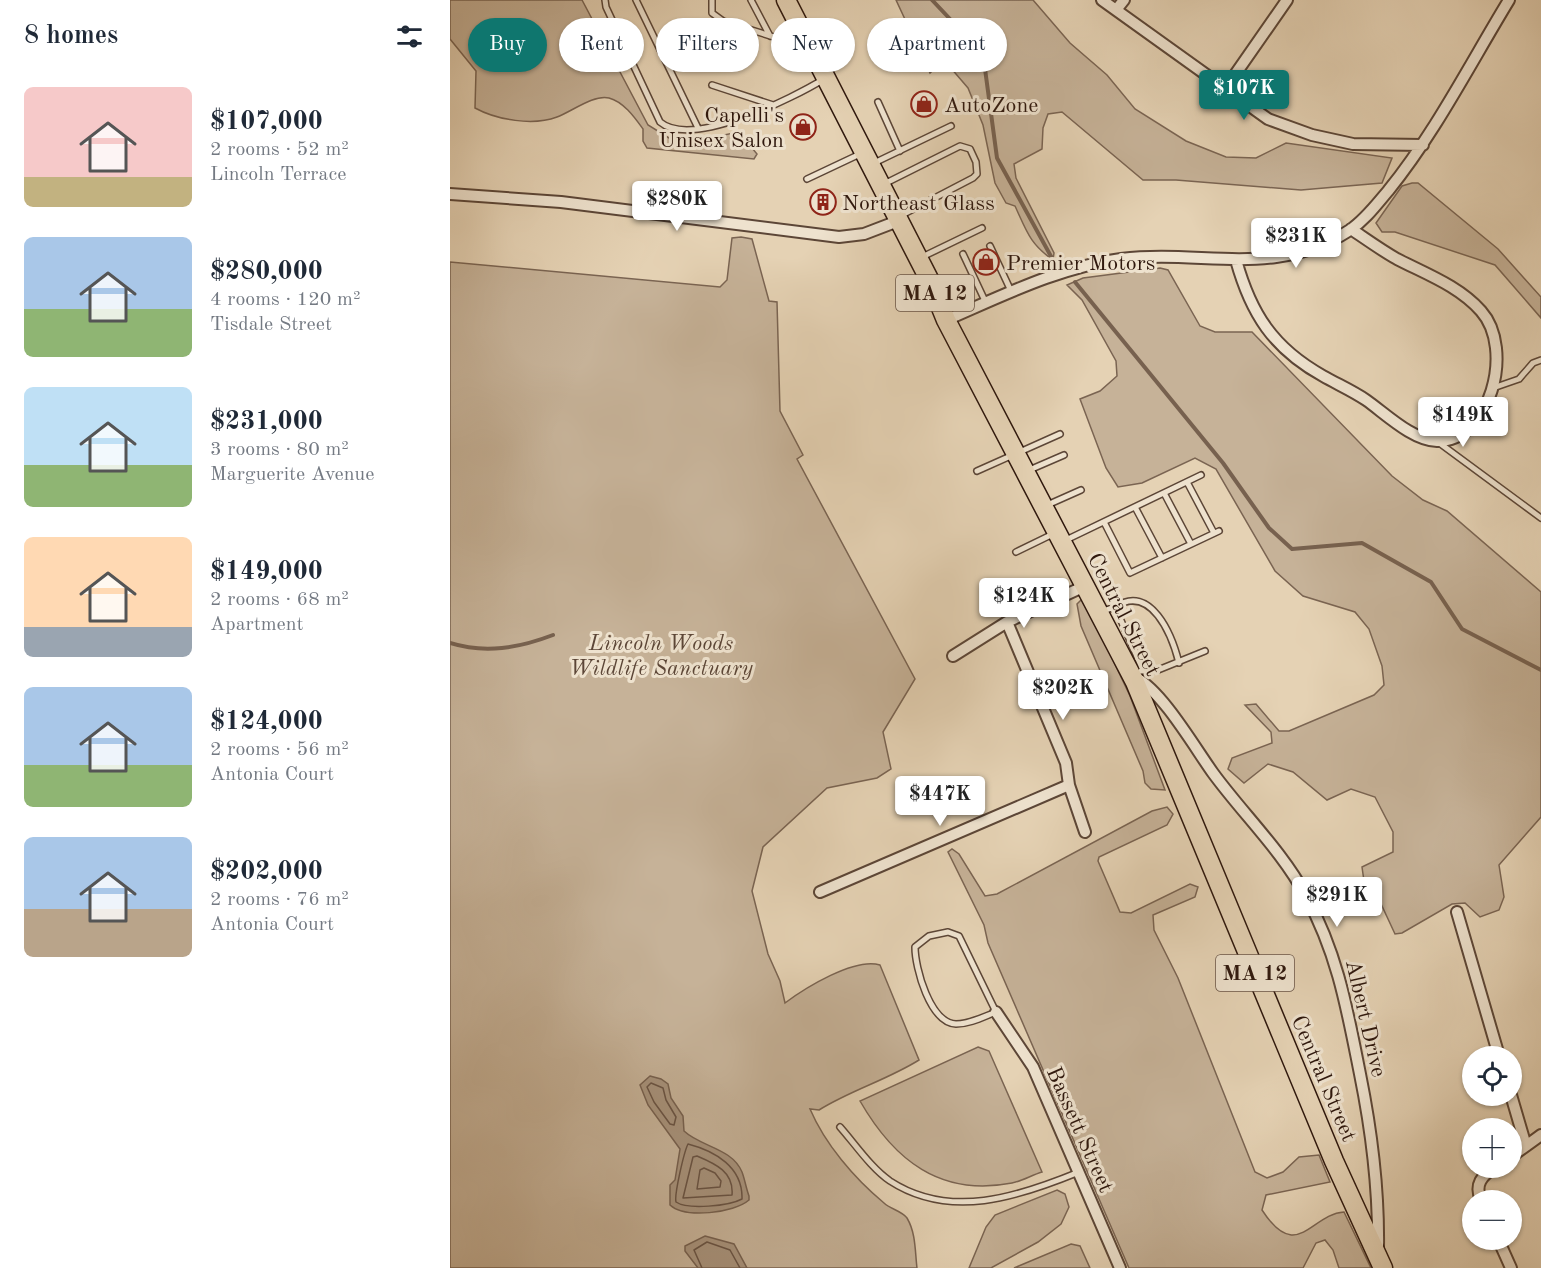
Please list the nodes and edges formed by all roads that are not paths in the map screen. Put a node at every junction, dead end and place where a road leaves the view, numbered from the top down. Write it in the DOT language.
graph roads {
  1 [pos="605,0"];
  2 [pos="636,0"];
  3 [pos="712,0"];
  4 [pos="751,0"];
  5 [pos="786,0"];
  6 [pos="1102,0"];
  7 [pos="1124,0"];
  8 [pos="1287,0"];
  9 [pos="1509,0"];
  10 [pos="1116,10"];
  11 [pos="795,18"];
  12 [pos="770,36"];
  13 [pos="822,72"];
  14 [pos="825,78"];
  15 [pos="712,85"];
  16 [pos="1225,89"];
  17 [pos="878,102"];
  18 [pos="774,106"];
  19 [pos="951,126"];
  20 [pos="698,128"];
  21 [pos="1423,145"];
  22 [pos="900,151"];
  23 [pos="867,158"];
  24 [pos="807,179"];
  25 [pos="881,185"];
  26 [pos="450,194"];
  27 [pos="897,219"];
  28 [pos="982,228"];
  29 [pos="1351,229"];
  30 [pos="990,246"];
  31 [pos="963,254"];
  32 [pos="918,259"];
  33 [pos="1236,260"];
  34 [pos="1012,292"];
  35 [pos="986,303"];
  36 [pos="946,320"];
  37 [pos="1541,360"];
  38 [pos="1493,388"];
  39 [pos="1060,434"];
  40 [pos="1436,441"];
  41 [pos="1015,453"];
  42 [pos="1064,455"];
  43 [pos="977,471"];
  44 [pos="1025,472"];
  45 [pos="1201,475"];
  46 [pos="1187,482"];
  47 [pos="1081,490"];
  48 [pos="1164,493"];
  49 [pos="1044,506"];
  50 [pos="1135,507"];
  51 [pos="1541,518"];
  52 [pos="1104,522"];
  53 [pos="1059,537"];
  54 [pos="1191,544"];
  55 [pos="1016,552"];
  56 [pos="1162,558"];
  57 [pos="1084,586"];
  58 [pos="1107,610"];
  59 [pos="1007,622"];
  60 [pos="1205,651"];
  61 [pos="953,656"];
  62 [pos="1179,663"];
  63 [pos="1137,673"];
  64 [pos="1069,785"];
  65 [pos="1085,832"];
  66 [pos="820,892"];
  67 [pos="1457,912"];
  68 [pos="996,1012"];
  69 [pos="1496,1046"];
  70 [pos="1514,1106"];
  71 [pos="840,1127"];
  72 [pos="1541,1136"];
  73 [pos="1526,1146"];
  74 [pos="1522,1149"];
  75 [pos="1079,1172"];
  76 [pos="1503,1250"];
  77 [pos="1380,1262"];
  78 [pos="1120,1268"];
  79 [pos="1511,1268"];
  1 -- 20 [label="lane"];
  2 -- 20 [label="lane"];
  3 -- 12 [label="lane"];
  4 -- 12 [label="lane"];
  5 -- 11 [label="main road, Central Street / MA 12"];
  6 -- 10 [label="street"];
  7 -- 10 [label="street"];
  8 -- 16 [label="street"];
  9 -- 21 [label="street"];
  10 -- 16 [label="street"];
  13 -- 14 [label="main road, Central Street / MA 12"];
  14 -- 18 [label="lane"];
  14 -- 23 [label="main road, Central Street / MA 12"];
  15 -- 18 [label="lane"];
  16 -- 21 [label="street"];
  17 -- 22 [label="lane"];
  18 -- 20 [label="lane"];
  19 -- 22 [label="lane"];
  21 -- 29 [label="street"];
  22 -- 23 [label="lane"];
  23 -- 24 [label="lane"];
  23 -- 25 [label="main road, Central Street / MA 12"];
  25 -- 27 [label="main road, Central Street / MA 12"];
  25 -- 27 [label="lane"];
  26 -- 27 [label="street"];
  27 -- 32 [label="main road, Central Street / MA 12"];
  28 -- 32 [label="lane"];
  29 -- 33 [label="street"];
  29 -- 38 [label="street"];
  30 -- 34 [label="lane"];
  31 -- 35 [label="lane"];
  32 -- 36 [label="main road, Central Street / MA 12"];
  33 -- 34 [label="street"];
  33 -- 40 [label="street"];
  34 -- 35 [label="street"];
  35 -- 36 [label="street"];
  36 -- 41 [label="main road, Central Street / MA 12"];
  37 -- 38 [label="lane"];
  38 -- 40 [label="street"];
  39 -- 41 [label="lane"];
  40 -- 51 [label="lane"];
  41 -- 43 [label="lane"];
  41 -- 44 [label="main road, Central Street / MA 12"];
  42 -- 44 [label="lane"];
  44 -- 49 [label="main road, Central Street / MA 12"];
  45 -- 46 [label="lane"];
  46 -- 48 [label="lane"];
  46 -- 54 [label="lane"];
  47 -- 49 [label="lane"];
  48 -- 50 [label="lane"];
  48 -- 54 [label="lane"];
  49 -- 53 [label="main road, Central Street / MA 12"];
  50 -- 52 [label="lane"];
  50 -- 56 [label="lane"];
  52 -- 53 [label="lane"];
  52 -- 56 [label="lane"];
  53 -- 55 [label="lane"];
  53 -- 57 [label="main road, Central Street / MA 12"];
  54 -- 56 [label="lane"];
  57 -- 58 [label="main road, Central Street / MA 12"];
  57 -- 59 [label="street"];
  58 -- 62 [label="lane"];
  58 -- 63 [label="main road, Central Street / MA 12"];
  59 -- 61 [label="street"];
  59 -- 64 [label="street"];
  60 -- 62 [label="lane"];
  62 -- 63 [label="lane"];
  63 -- 77 [label="main road, Central Street / MA 12"];
  63 -- 77 [label="street, Albert Drive"];
  64 -- 65 [label="street"];
  64 -- 66 [label="street"];
  67 -- 69 [label="street"];
  68 -- 68 [label="lane"];
  68 -- 75 [label="street, Bassett Street"];
  70 -- 73 [label="street"];
  71 -- 75 [label="lane"];
  72 -- 73 [label="street"];
  73 -- 74 [label="street"];
  75 -- 78 [label="street, Bassett Street"];
  76 -- 79 [label="street"];
}
